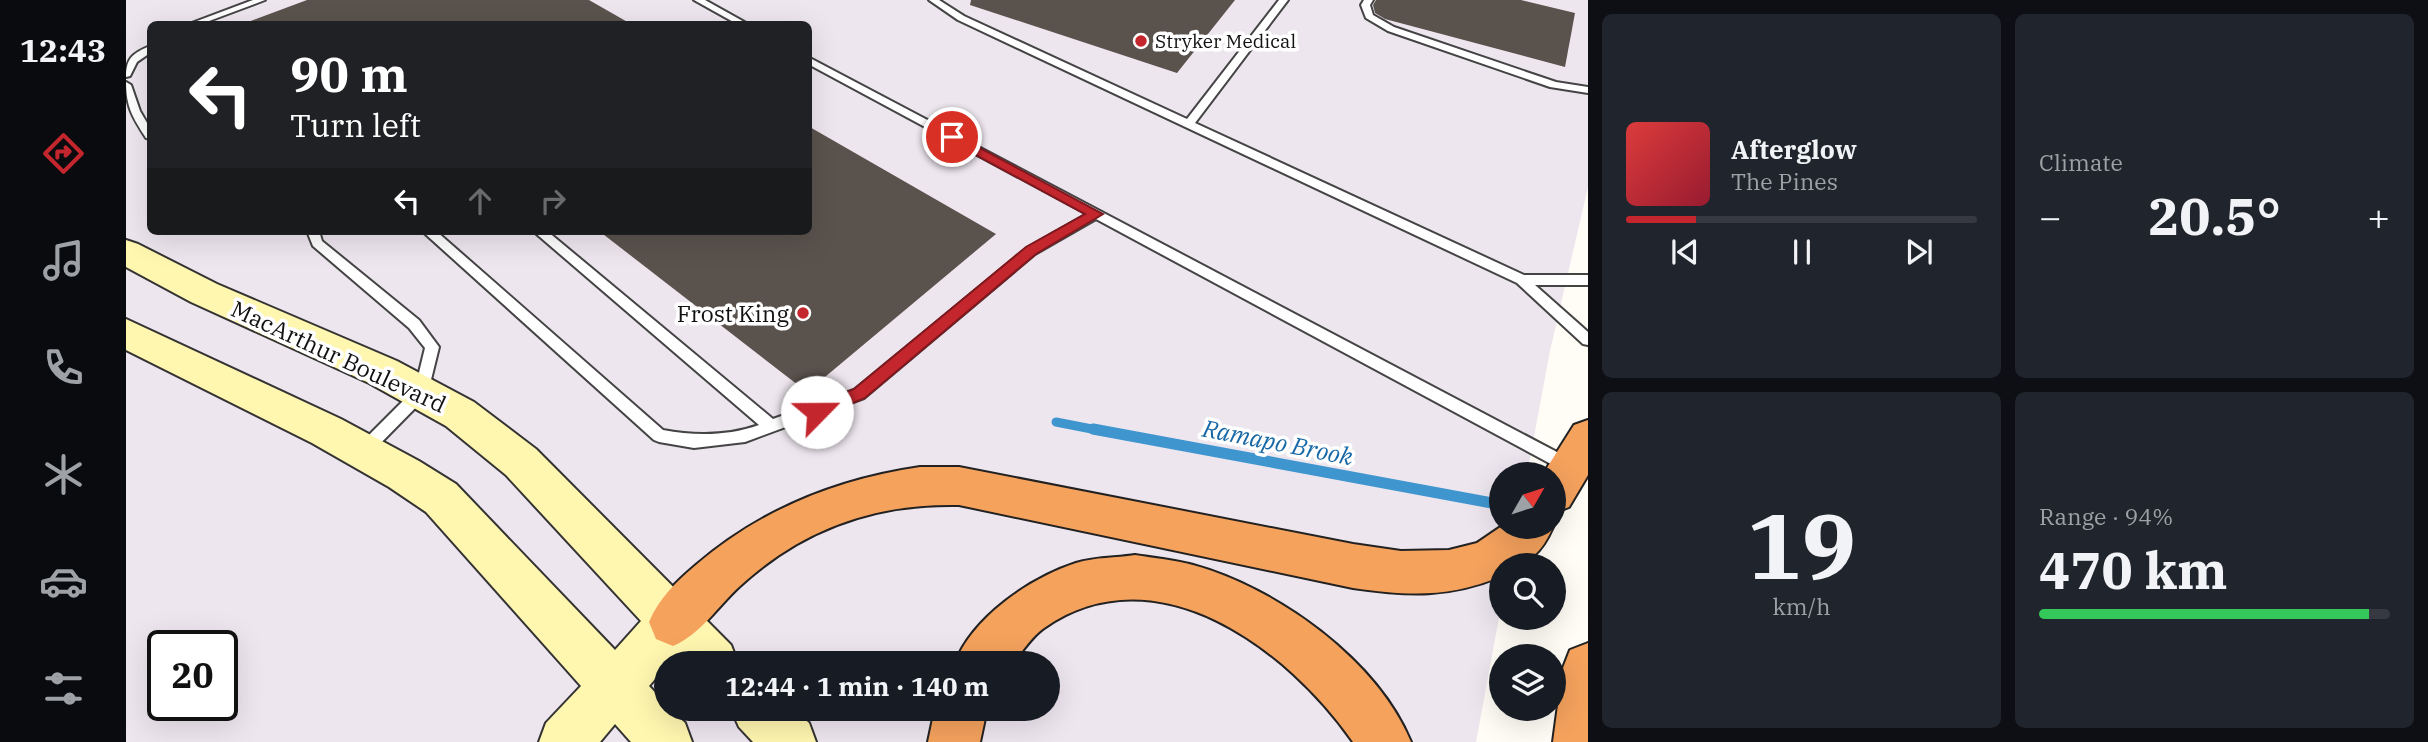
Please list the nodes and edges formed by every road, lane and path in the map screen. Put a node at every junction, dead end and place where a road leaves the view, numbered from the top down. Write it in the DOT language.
graph roads {
  1 [pos="261,0"];
  2 [pos="698,0"];
  3 [pos="933,0"];
  4 [pos="1284,0"];
  5 [pos="1369,0"];
  6 [pos="202,21"];
  7 [pos="737,21"];
  8 [pos="147,51"];
  9 [pos="812,62"];
  10 [pos="126,74"];
  11 [pos="126,85"];
  12 [pos="1588,90"];
  13 [pos="1189,124"];
  14 [pos="147,131"];
  15 [pos="1096,214"];
  16 [pos="314,235"];
  17 [pos="433,235"];
  18 [pos="544,235"];
  19 [pos="126,252"];
  20 [pos="1522,280"];
  21 [pos="1588,280"];
  22 [pos="126,333"];
  23 [pos="1588,340"];
  24 [pos="422,392"];
  25 [pos="772,427"];
  26 [pos="363,450"];
  27 [pos="1571,466"];
  28 [pos="1518,539"];
  29 [pos="673,622"];
  30 [pos="701,651"];
  31 [pos="988,651"];
  32 [pos="1588,668"];
  33 [pos="636,721"];
  34 [pos="769,721"];
  35 [pos="958,721"];
  36 [pos="565,742"];
  37 [pos="790,742"];
  38 [pos="954,742"];
  39 [pos="1384,742"];
  40 [pos="1579,742"];
  1 -- 6 [label="lane"];
  2 -- 7 [label="lane"];
  3 -- 13 [label="lane"];
  4 -- 13 [label="lane"];
  5 -- 12 [label="lane"];
  8 -- 10 [label="lane"];
  9 -- 15 [label="lane"];
  11 -- 14 [label="lane"];
  13 -- 20 [label="lane"];
  15 -- 25 [label="lane"];
  15 -- 27 [label="lane"];
  16 -- 24 [label="lane"];
  17 -- 25 [label="lane"];
  18 -- 25 [label="lane"];
  19 -- 24 [label="main road, MacArthur Boulevard"];
  20 -- 21 [label="lane"];
  20 -- 23 [label="lane"];
  22 -- 26 [label="main road"];
  24 -- 26 [label="lane"];
  24 -- 29 [label="main road, MacArthur Boulevard"];
  26 -- 33 [label="main road"];
  28 -- 29 [label="highway"];
  29 -- 30 [label="main road, MacArthur Boulevard"];
  29 -- 33 [label="main road"];
  31 -- 39 [label="highway"];
  32 -- 40 [label="highway"];
  33 -- 36 [label="main road"];
  34 -- 37 [label="main road"];
  35 -- 38 [label="highway"];
}
